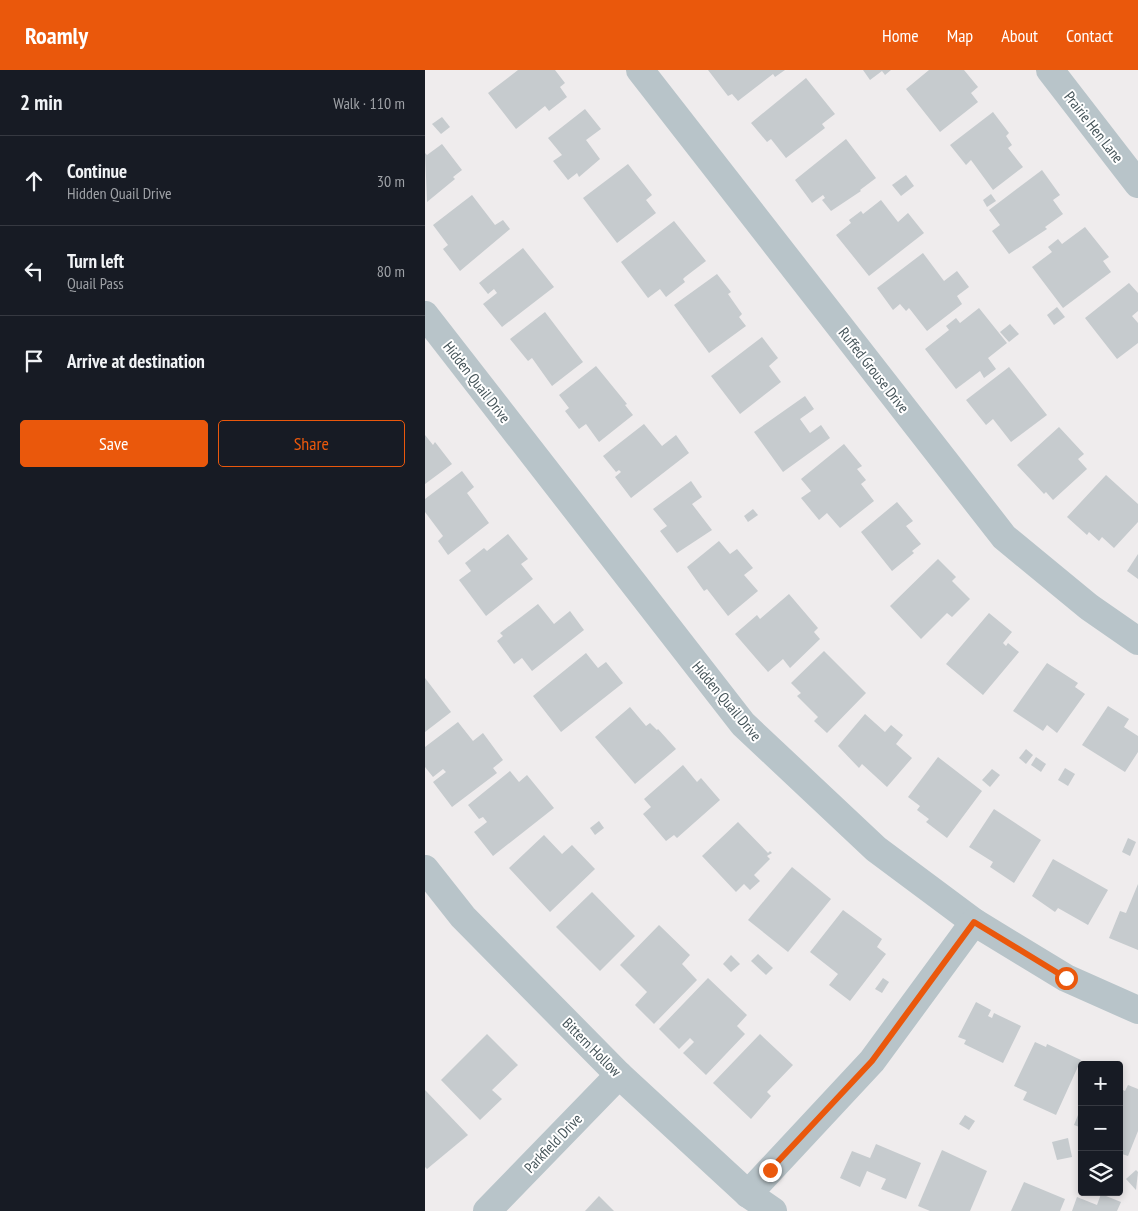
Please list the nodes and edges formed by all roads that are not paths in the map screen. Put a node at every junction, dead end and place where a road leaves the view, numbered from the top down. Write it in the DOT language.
graph roads {
  1 [pos="640,70"];
  2 [pos="1050,70"];
  3 [pos="1138,184"];
  4 [pos="425,315"];
  5 [pos="1138,641"];
  6 [pos="425,869"];
  7 [pos="974,922"];
  8 [pos="1138,1010"];
  9 [pos="619,1075"];
  10 [pos="748,1194"];
  11 [pos="487,1211"];
  12 [pos="773,1211"];
  1 -- 5 [label="street, Ruffed Grouse Drive"];
  2 -- 3 [label="street, Prairie Hen Lane"];
  4 -- 7 [label="street, Hidden Quail Drive"];
  6 -- 9 [label="street, Bittern Hollow"];
  7 -- 8 [label="street, Hidden Quail Drive"];
  7 -- 10 [label="street"];
  9 -- 10 [label="street, Bittern Hollow"];
  9 -- 11 [label="street, Parkfield Drive"];
  10 -- 12 [label="street, Bittern Hollow"];
}
